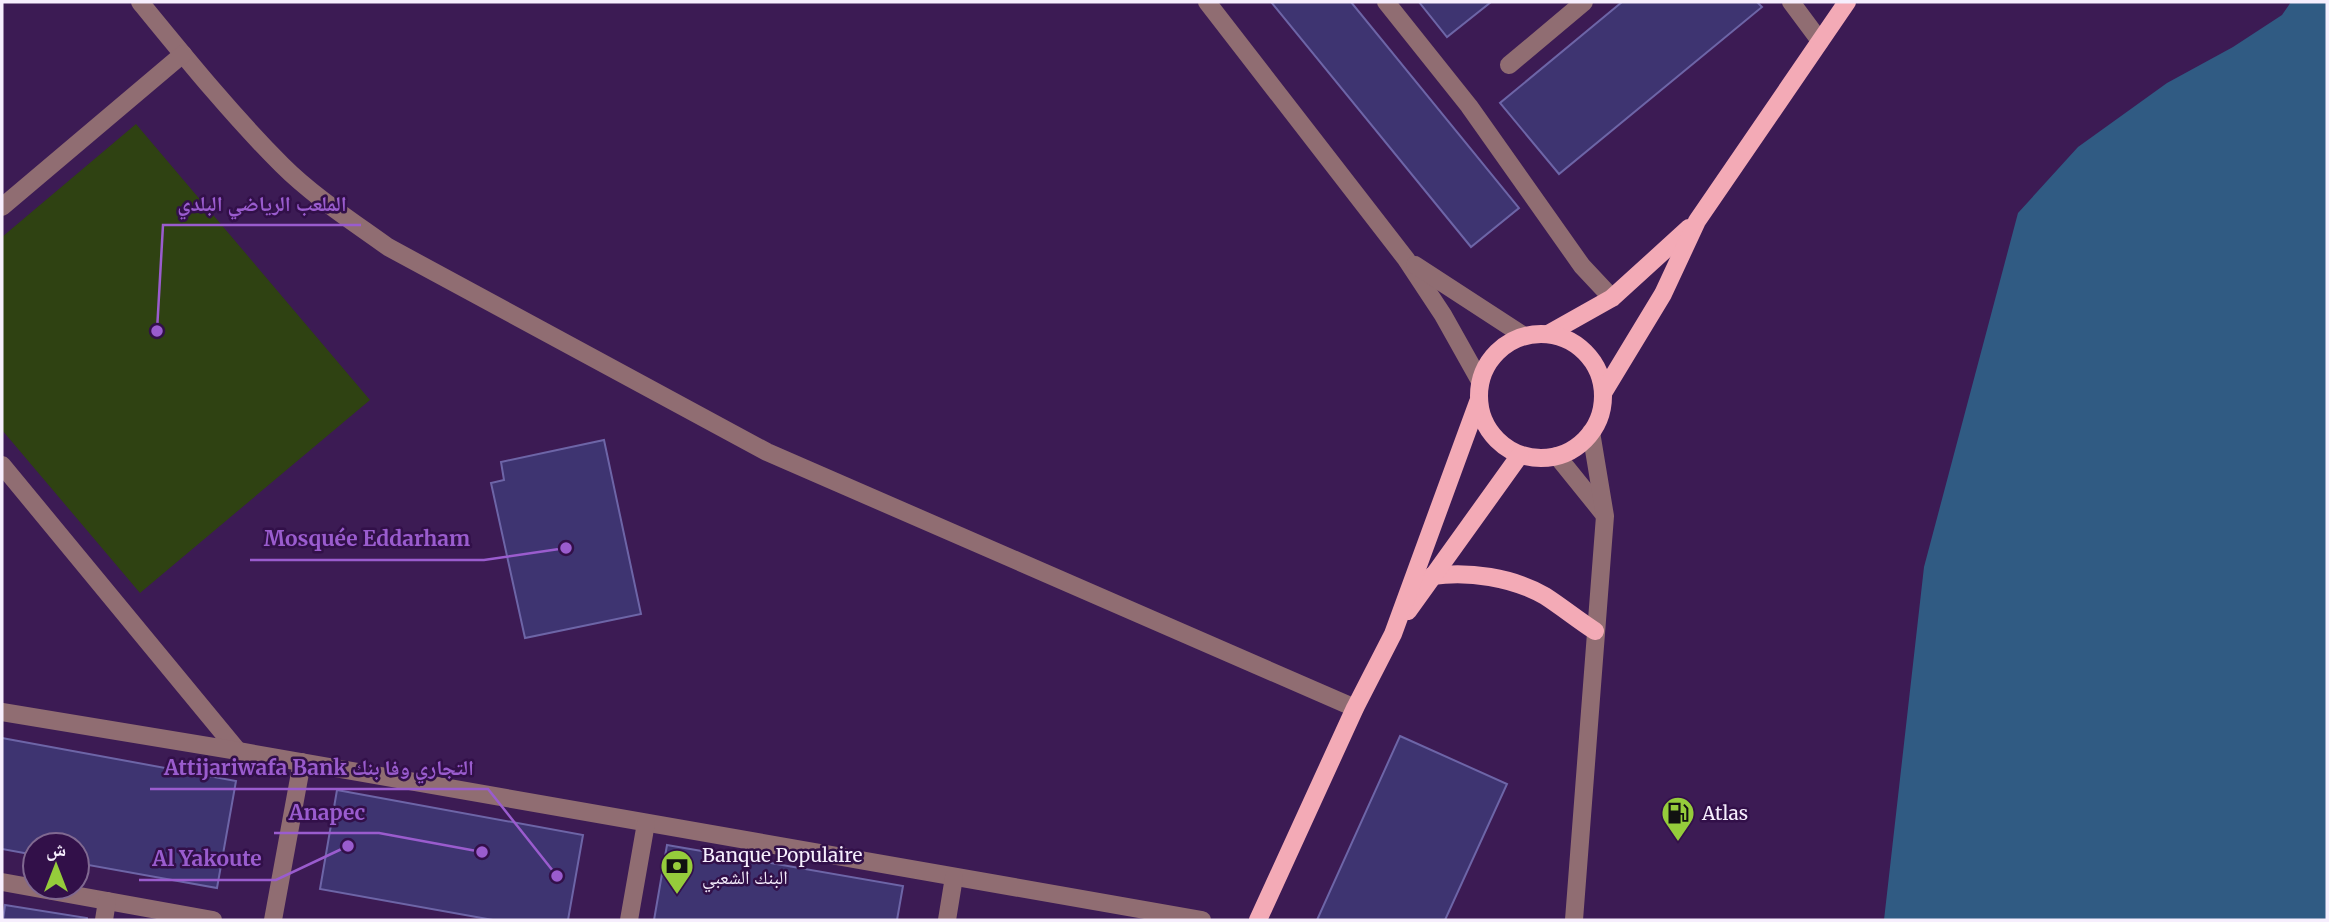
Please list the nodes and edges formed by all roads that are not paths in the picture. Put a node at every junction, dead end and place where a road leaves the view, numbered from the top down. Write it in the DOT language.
graph roads {
  1 [pos="141,2"];
  2 [pos="1386,2"];
  3 [pos="1584,2"];
  4 [pos="1791,2"];
  5 [pos="1847,2"];
  6 [pos="1217,5"];
  7 [pos="1820,41"];
  8 [pos="183,54"];
  9 [pos="1509,65"];
  10 [pos="2,207"];
  11 [pos="1697,221"];
  12 [pos="1406,259"];
  13 [pos="1612,298"];
  14 [pos="1548,334"];
  15 [pos="1524,336"];
  16 [pos="1480,381"];
  17 [pos="1603,393"];
  18 [pos="1478,402"];
  19 [pos="1591,432"];
  20 [pos="1520,455"];
  21 [pos="1557,456"];
  22 [pos="2,465"];
  23 [pos="1605,516"];
  24 [pos="1432,576"];
  25 [pos="1595,631"];
  26 [pos="1393,634"];
  27 [pos="1355,708"];
  28 [pos="2,712"];
  29 [pos="238,751"];
  30 [pos="302,762"];
  31 [pos="646,823"];
  32 [pos="954,877"];
  33 [pos="2,882"];
  34 [pos="107,901"];
  35 [pos="104,920"];
  36 [pos="213,920"];
  37 [pos="272,920"];
  38 [pos="629,920"];
  39 [pos="947,920"];
  40 [pos="1202,920"];
  41 [pos="1258,920"];
  42 [pos="1574,920"];
  1 -- 8 [label="street"];
  2 -- 13 [label="street"];
  3 -- 9 [label="street"];
  4 -- 7 [label="street"];
  5 -- 7 [label="main road"];
  6 -- 12 [label="street"];
  7 -- 11 [label="main road"];
  8 -- 10 [label="street"];
  8 -- 27 [label="street"];
  11 -- 13 [label="main road"];
  11 -- 17 [label="main road"];
  12 -- 15 [label="street"];
  12 -- 16 [label="street"];
  13 -- 14 [label="main road"];
  14 -- 15 [label="main road"];
  14 -- 17 [label="main road"];
  15 -- 16 [label="main road"];
  16 -- 18 [label="main road"];
  17 -- 19 [label="main road"];
  18 -- 20 [label="main road"];
  18 -- 26 [label="main road"];
  19 -- 21 [label="main road"];
  19 -- 23 [label="street"];
  20 -- 21 [label="main road"];
  20 -- 24 [label="main road"];
  21 -- 23 [label="street"];
  22 -- 29 [label="street"];
  23 -- 25 [label="street"];
  24 -- 25 [label="main road"];
  24 -- 26 [label="main road"];
  25 -- 42 [label="street"];
  26 -- 27 [label="main road"];
  27 -- 41 [label="main road"];
  28 -- 29 [label="street"];
  29 -- 30 [label="street"];
  30 -- 31 [label="street"];
  30 -- 37 [label="street"];
  31 -- 32 [label="street"];
  31 -- 38 [label="street"];
  32 -- 39 [label="street"];
  32 -- 40 [label="street"];
  33 -- 34 [label="street"];
  34 -- 35 [label="street"];
  34 -- 36 [label="street"];
}
